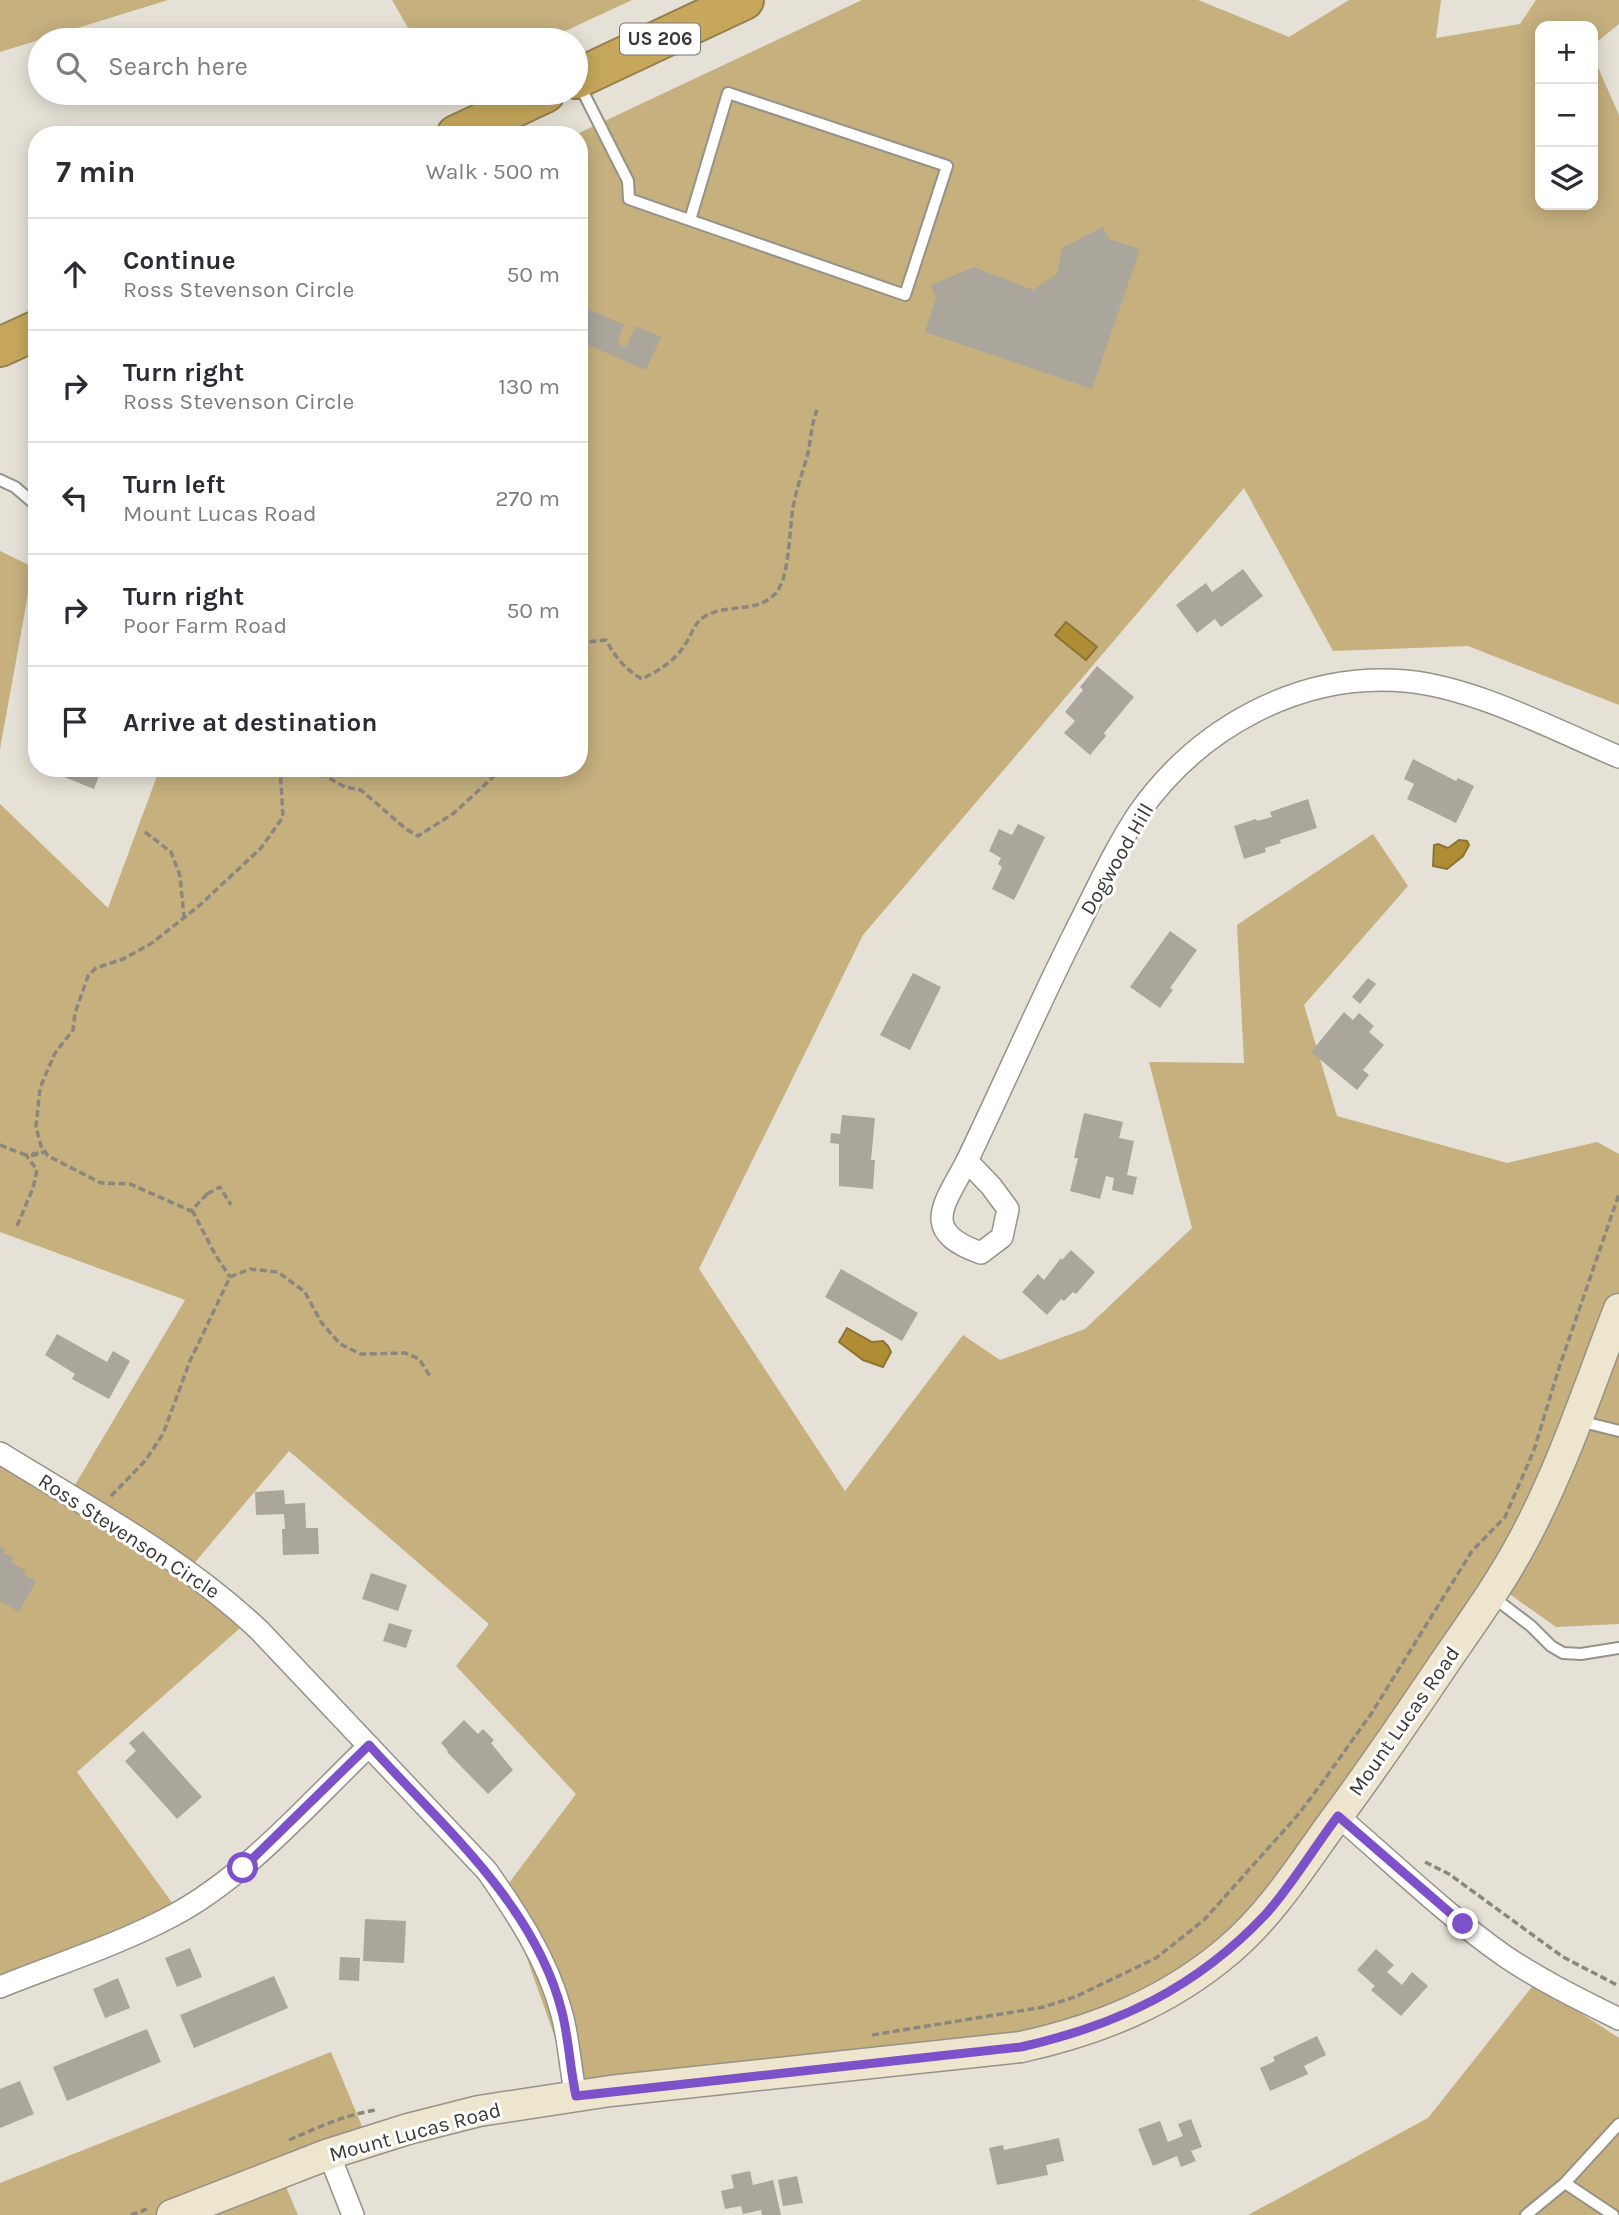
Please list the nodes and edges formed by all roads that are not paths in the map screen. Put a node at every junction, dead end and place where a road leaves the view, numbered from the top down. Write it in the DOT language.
graph roads {
  1 [pos="744,0"];
  2 [pos="588,73"];
  3 [pos="588,103"];
  4 [pos="520,105"];
  5 [pos="475,126"];
  6 [pos="690,220"];
  7 [pos="28,334"];
  8 [pos="0,347"];
  9 [pos="0,480"];
  10 [pos="28,498"];
  11 [pos="1619,757"];
  12 [pos="967,1161"];
  13 [pos="1619,1309"];
  14 [pos="1576,1420"];
  15 [pos="1619,1432"];
  16 [pos="0,1453"];
  17 [pos="1491,1595"];
  18 [pos="1619,1648"];
  19 [pos="369,1745"];
  20 [pos="1338,1816"];
  21 [pos="0,1987"];
  22 [pos="1619,2019"];
  23 [pos="576,2096"];
  24 [pos="1619,2124"];
  25 [pos="329,2154"];
  26 [pos="1565,2183"];
  27 [pos="173,2215"];
  28 [pos="353,2215"];
  29 [pos="1526,2215"];
  30 [pos="1614,2215"];
  1 -- 2 [label="highway, US 206"];
  3 -- 6 [label="lane"];
  4 -- 5 [label="highway"];
  6 -- 6 [label="lane"];
  7 -- 8 [label="highway"];
  9 -- 10 [label="lane"];
  11 -- 12 [label="street, Dogwood Hill"];
  13 -- 14 [label="street, Mount Lucas Road"];
  14 -- 15 [label="lane"];
  14 -- 17 [label="street, Mount Lucas Road"];
  16 -- 19 [label="street, Ross Stevenson Circle"];
  17 -- 18 [label="lane"];
  17 -- 20 [label="street, Mount Lucas Road"];
  19 -- 21 [label="street"];
  19 -- 23 [label="street, Ross Stevenson Circle"];
  20 -- 22 [label="street"];
  20 -- 23 [label="street, Mount Lucas Road"];
  23 -- 25 [label="street, Mount Lucas Road"];
  24 -- 26 [label="lane"];
  25 -- 27 [label="street, Mount Lucas Road"];
  25 -- 28 [label="street"];
  26 -- 29 [label="lane"];
  26 -- 30 [label="lane"];
}
